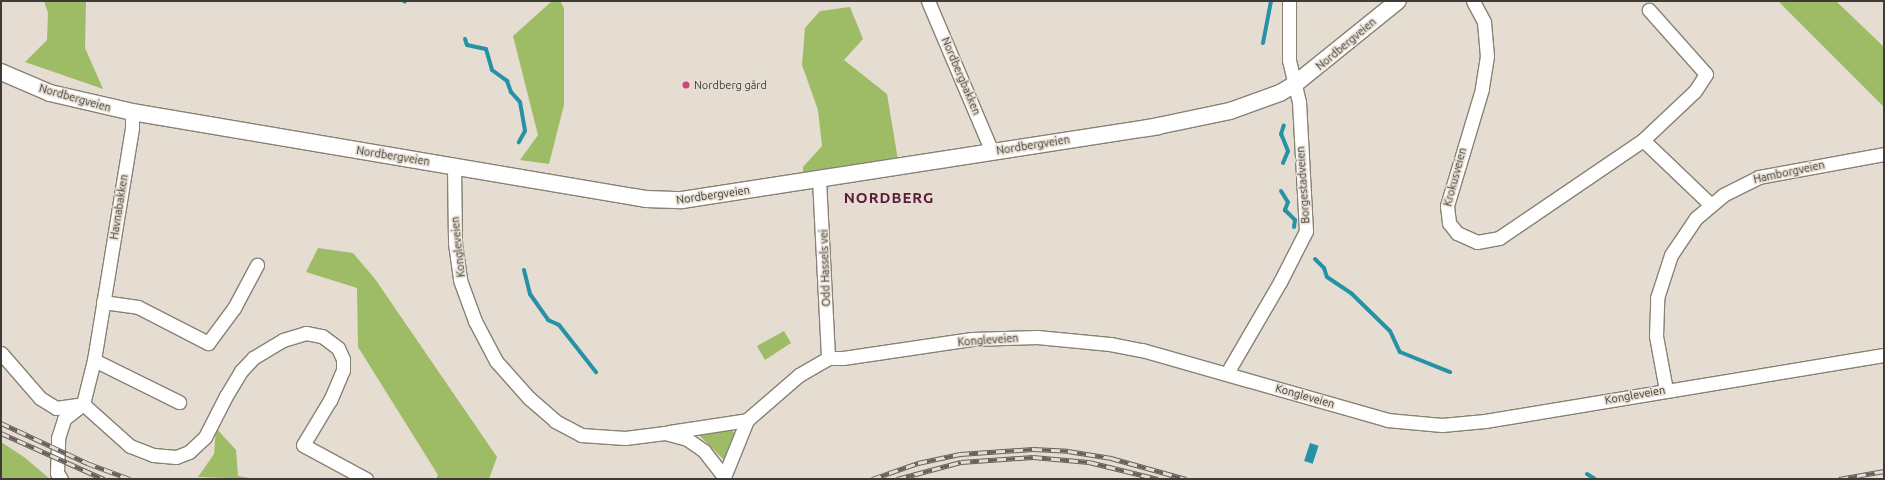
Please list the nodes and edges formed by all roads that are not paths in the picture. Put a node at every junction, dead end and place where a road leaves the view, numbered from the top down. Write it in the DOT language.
graph roads {
  1 [pos="1289,1"];
  2 [pos="1398,1"];
  3 [pos="1473,1"];
  4 [pos="932,2"];
  5 [pos="1649,10"];
  6 [pos="1,72"];
  7 [pos="1295,84"];
  8 [pos="132,112"];
  9 [pos="1643,140"];
  10 [pos="992,152"];
  11 [pos="1884,154"];
  12 [pos="454,167"];
  13 [pos="820,179"];
  14 [pos="1710,204"];
  15 [pos="257,265"];
  16 [pos="103,302"];
  17 [pos="1,353"];
  18 [pos="1884,355"];
  19 [pos="828,358"];
  20 [pos="94,360"];
  21 [pos="1227,373"];
  22 [pos="1666,390"];
  23 [pos="179,402"];
  24 [pos="83,404"];
  25 [pos="747,420"];
  26 [pos="665,433"];
  27 [pos="724,478"];
  28 [pos="61,479"];
  29 [pos="366,479"];
  1 -- 7 [label="street, Borgestadveien"];
  2 -- 7 [label="street, Nordbergveien"];
  3 -- 9 [label="street, Krokusveien"];
  4 -- 10 [label="street, Nordbergbakken"];
  5 -- 9 [label="street, Krokusveien"];
  6 -- 8 [label="street, Nordbergveien"];
  7 -- 10 [label="street, Nordbergveien"];
  7 -- 21 [label="street, Borgestadveien"];
  8 -- 12 [label="street, Nordbergveien"];
  8 -- 16 [label="street, Havnabakken"];
  9 -- 14 [label="street"];
  10 -- 13 [label="street, Nordbergveien"];
  11 -- 14 [label="street, Hamborgveien"];
  12 -- 13 [label="street, Nordbergveien"];
  12 -- 26 [label="street, Kongleveien"];
  13 -- 19 [label="street, Odd Hassels vei"];
  14 -- 22 [label="street, Hamborgveien"];
  15 -- 16 [label="street"];
  16 -- 20 [label="street, Havnabakken"];
  17 -- 24 [label="street"];
  18 -- 22 [label="street, Kongleveien"];
  19 -- 21 [label="street, Kongleveien"];
  19 -- 25 [label="street, Kongleveien"];
  20 -- 23 [label="street"];
  20 -- 24 [label="street, Havnabakken"];
  21 -- 22 [label="street, Kongleveien"];
  24 -- 28 [label="street"];
  24 -- 29 [label="street"];
  25 -- 26 [label="street, Kongleveien"];
  25 -- 27 [label="street, Kongleveien"];
  26 -- 27 [label="street, Kongleveien"];
}
